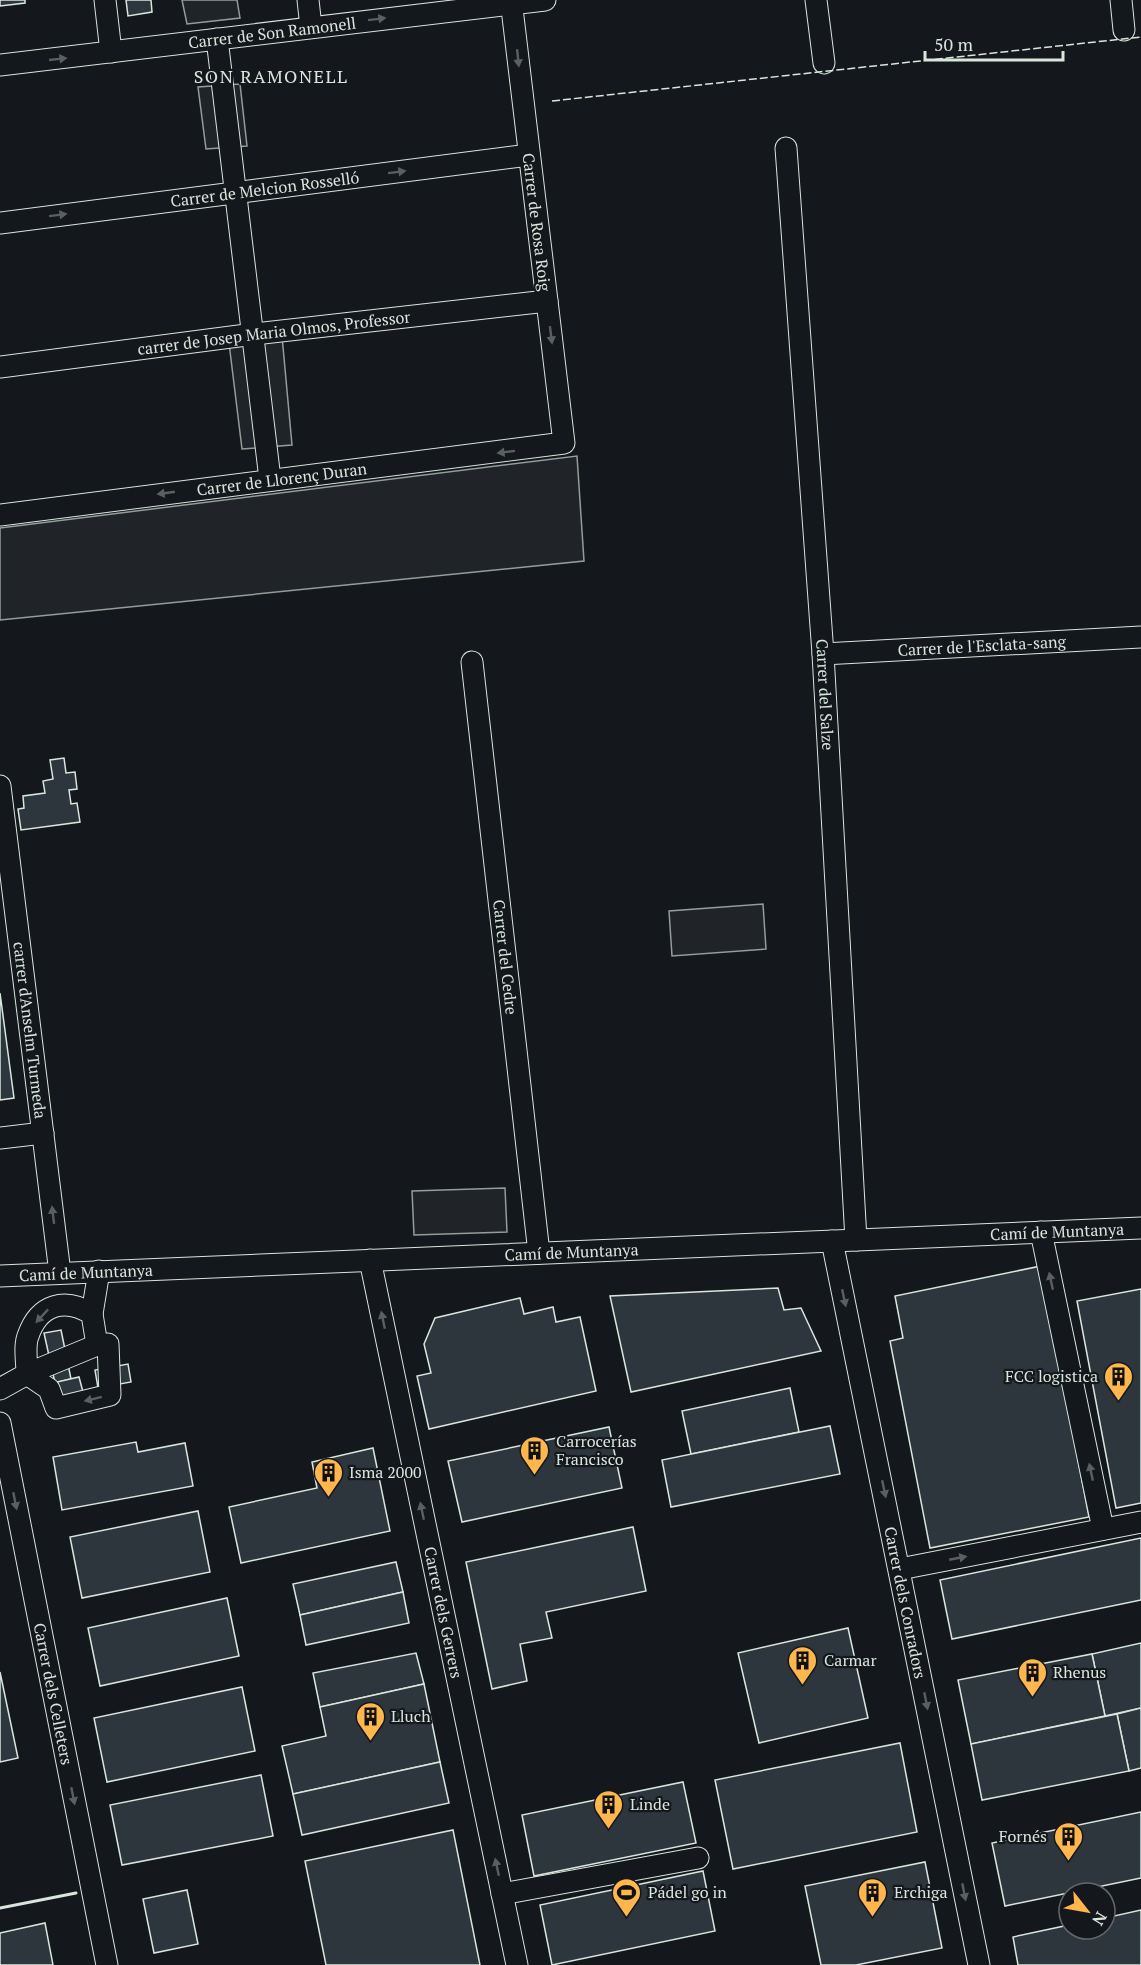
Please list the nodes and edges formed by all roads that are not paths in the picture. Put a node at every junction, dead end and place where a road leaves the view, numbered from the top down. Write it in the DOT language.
graph roads {
  1 [pos="105,0"];
  2 [pos="308,0"];
  3 [pos="545,0"];
  4 [pos="816,0"];
  5 [pos="1120,0"];
  6 [pos="511,2"];
  7 [pos="311,27"];
  8 [pos="1124,30"];
  9 [pos="217,39"];
  10 [pos="111,52"];
  11 [pos="824,63"];
  12 [pos="0,65"];
  13 [pos="786,148"];
  14 [pos="528,155"];
  15 [pos="234,192"];
  16 [pos="0,223"];
  17 [pos="547,301"];
  18 [pos="254,334"];
  19 [pos="0,367"];
  20 [pos="564,444"];
  21 [pos="270,479"];
  22 [pos="0,515"];
  23 [pos="1141,637"];
  24 [pos="824,654"];
  25 [pos="472,662"];
  26 [pos="1,800"];
  27 [pos="6,881"];
  28 [pos="10,943"];
  29 [pos="43,1133"];
  30 [pos="0,1138"];
  31 [pos="1141,1228"];
  32 [pos="1041,1232"];
  33 [pos="832,1240"];
  34 [pos="856,1240"];
  35 [pos="538,1253"];
  36 [pos="370,1260"];
  37 [pos="99,1271"];
  38 [pos="60,1273"];
  39 [pos="0,1276"];
  40 [pos="92,1314"];
  41 [pos="97,1346"];
  42 [pos="27,1374"];
  43 [pos="0,1389"];
  44 [pos="0,1423"];
  45 [pos="1141,1522"];
  46 [pos="1103,1529"];
  47 [pos="900,1569"];
  48 [pos="698,1858"];
  49 [pos="502,1894"];
  50 [pos="106,1965"];
  51 [pos="517,1965"];
  52 [pos="979,1965"];
  1 -- 10 [label="street"];
  2 -- 7 [label="street"];
  3 -- 6 [label="street, Carrer de Son Ramonell"];
  4 -- 11 [label="street"];
  5 -- 8 [label="street"];
  7 -- 6 [label="street, Carrer de Son Ramonell, one-way"];
  6 -- 14 [label="street, Carrer de Rosa Roig, one-way"];
  7 -- 9 [label="street, Carrer de Son Ramonell"];
  9 -- 10 [label="street, Carrer de Son Ramonell"];
  9 -- 15 [label="street"];
  12 -- 10 [label="street, Carrer de Son Ramonell, one-way"];
  13 -- 24 [label="street, Carrer del Salze"];
  15 -- 14 [label="street, Carrer de Melcion Rosselló, one-way"];
  14 -- 17 [label="street, Carrer de Rosa Roig"];
  16 -- 15 [label="street, Carrer de Melcion Rosselló, one-way"];
  15 -- 18 [label="street"];
  17 -- 18 [label="street, carrer de Josep Maria Olmos, Professor"];
  17 -- 20 [label="street, Carrer de Rosa Roig, one-way"];
  18 -- 19 [label="street, carrer de Josep Maria Olmos, Professor"];
  18 -- 21 [label="street"];
  20 -- 21 [label="street, Carrer de Llorenç Duran, one-way"];
  21 -- 22 [label="street, Carrer de Llorenç Duran, one-way"];
  23 -- 24 [label="street, Carrer de l'Esclata-sang"];
  24 -- 34 [label="street, Carrer del Salze"];
  25 -- 35 [label="street, Carrer del Cedre"];
  26 -- 27 [label="street, carrer d'Anselm Turmeda"];
  27 -- 28 [label="street, carrer d'Anselm Turmeda"];
  28 -- 29 [label="street, carrer d'Anselm Turmeda"];
  29 -- 30 [label="street"];
  38 -- 29 [label="street, carrer d'Anselm Turmeda, one-way"];
  31 -- 32 [label="street, Camí de Muntanya"];
  32 -- 34 [label="street, Camí de Muntanya"];
  46 -- 32 [label="street, one-way"];
  33 -- 34 [label="street, Camí de Muntanya"];
  33 -- 35 [label="street, Camí de Muntanya"];
  33 -- 47 [label="street, Carrer dels Conradors, one-way"];
  35 -- 36 [label="street, Camí de Muntanya"];
  36 -- 37 [label="street, Camí de Muntanya"];
  49 -- 36 [label="street, Carrer dels Gerrers, one-way"];
  37 -- 38 [label="street, Camí de Muntanya"];
  37 -- 40 [label="street"];
  38 -- 39 [label="street, Camí de Muntanya"];
  40 -- 41 [label="street"];
  40 -- 42 [label="street, one-way"];
  41 -- 42 [label="street"];
  41 -- 42 [label="street, one-way"];
  42 -- 43 [label="street"];
  44 -- 50 [label="street, Carrer dels Celleters, one-way"];
  45 -- 46 [label="street"];
  47 -- 46 [label="street, one-way"];
  47 -- 52 [label="street, Carrer dels Conradors, one-way"];
  48 -- 49 [label="street"];
  49 -- 51 [label="street, Carrer dels Gerrers"];
}
